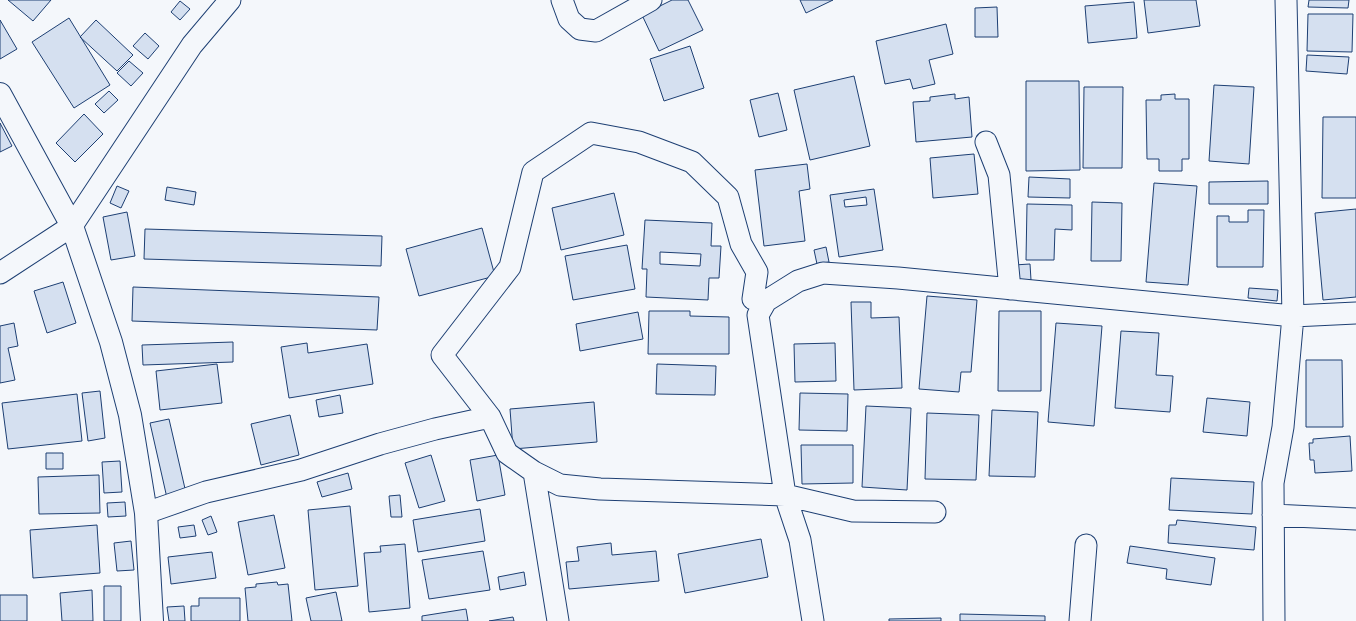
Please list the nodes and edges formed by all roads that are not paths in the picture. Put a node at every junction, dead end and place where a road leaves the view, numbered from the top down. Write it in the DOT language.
graph roads {
  1 [pos="230,0"];
  2 [pos="562,0"];
  3 [pos="651,0"];
  4 [pos="1286,0"];
  5 [pos="0,94"];
  6 [pos="986,142"];
  7 [pos="72,226"];
  8 [pos="0,273"];
  9 [pos="1010,289"];
  10 [pos="766,301"];
  11 [pos="1356,313"];
  12 [pos="1293,316"];
  13 [pos="490,417"];
  14 [pos="534,472"];
  15 [pos="785,495"];
  16 [pos="935,512"];
  17 [pos="146,513"];
  18 [pos="1273,515"];
  19 [pos="1356,519"];
  20 [pos="1086,545"];
  21 [pos="152,621"];
  22 [pos="558,621"];
  23 [pos="813,621"];
  24 [pos="1080,621"];
  25 [pos="1274,621"];
  1 -- 7 [label="street"];
  2 -- 3 [label="street"];
  4 -- 12 [label="street"];
  5 -- 7 [label="street"];
  6 -- 9 [label="street"];
  7 -- 8 [label="street"];
  7 -- 17 [label="street"];
  9 -- 10 [label="street"];
  9 -- 12 [label="street"];
  10 -- 13 [label="street"];
  10 -- 15 [label="street"];
  11 -- 12 [label="street"];
  12 -- 18 [label="street"];
  13 -- 14 [label="street"];
  13 -- 17 [label="street"];
  14 -- 15 [label="street"];
  14 -- 22 [label="street"];
  15 -- 16 [label="street"];
  15 -- 23 [label="street"];
  17 -- 21 [label="street"];
  18 -- 19 [label="street"];
  18 -- 25 [label="street"];
  20 -- 24 [label="street"];
}
